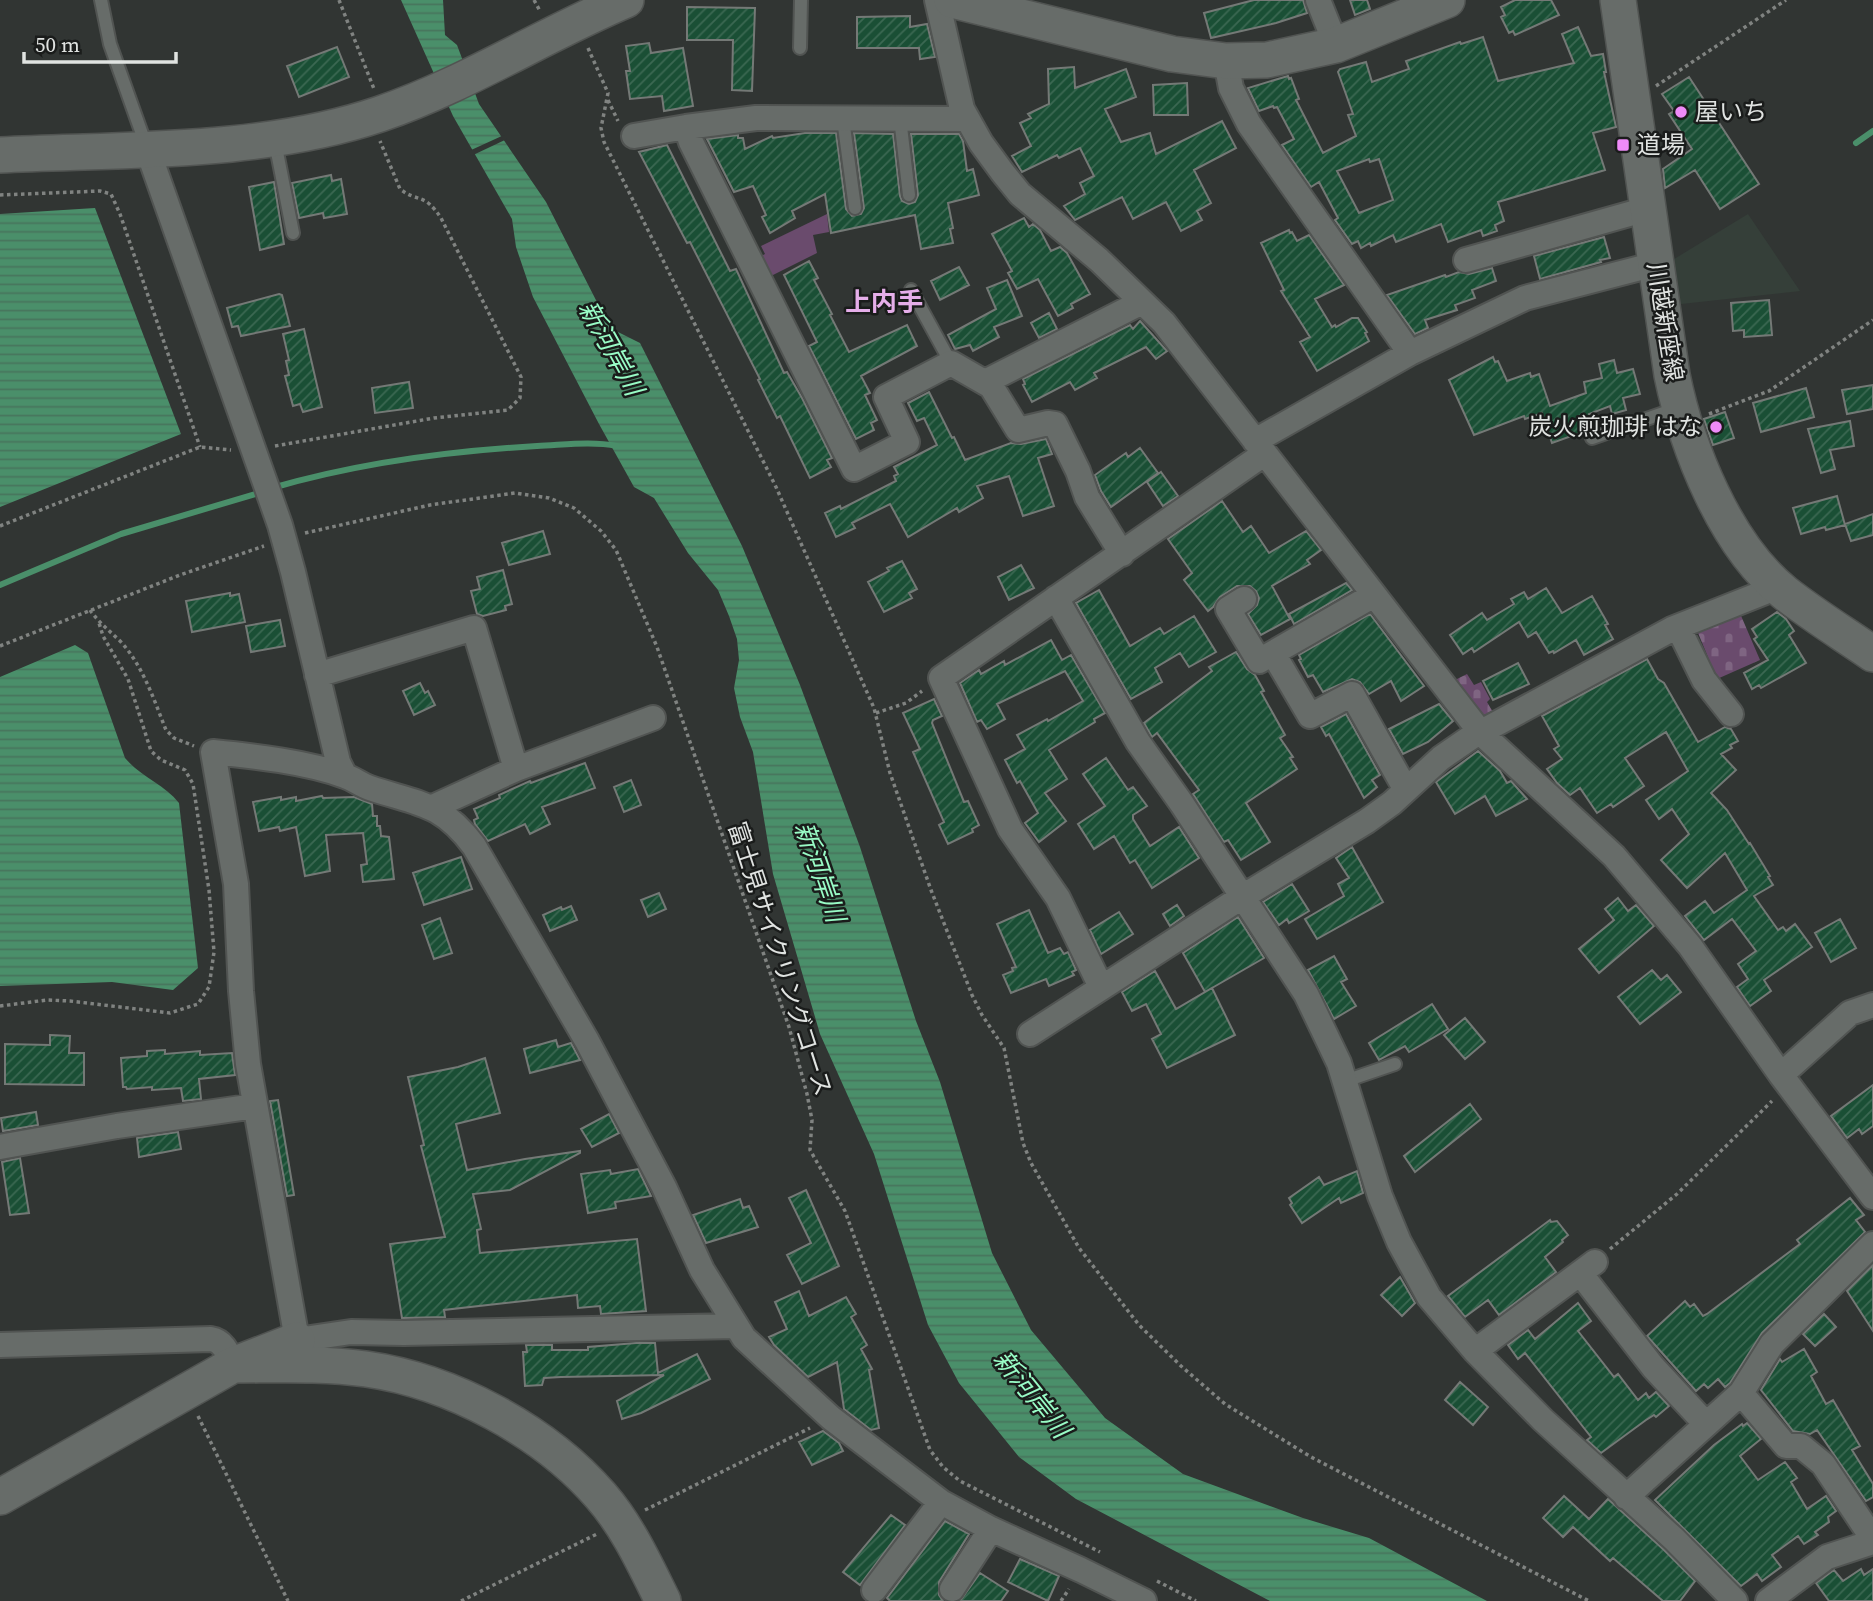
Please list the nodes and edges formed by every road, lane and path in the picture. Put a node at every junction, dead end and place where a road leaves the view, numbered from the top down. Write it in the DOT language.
graph roads {
  1 [pos="101,0"];
  2 [pos="339,0"];
  3 [pos="534,0"];
  4 [pos="626,0"];
  5 [pos="801,0"];
  6 [pos="937,0"];
  7 [pos="952,0"];
  8 [pos="1318,0"];
  9 [pos="1447,0"];
  10 [pos="1618,0"];
  11 [pos="1786,0"];
  12 [pos="542,24"];
  13 [pos="1336,45"];
  14 [pos="588,47"];
  15 [pos="800,48"];
  16 [pos="1226,61"];
  17 [pos="1632,101"];
  18 [pos="383,115"];
  19 [pos="900,118"];
  20 [pos="843,119"];
  21 [pos="966,119"];
  22 [pos="687,127"];
  23 [pos="635,136"];
  24 [pos="275,138"];
  25 [pos="147,148"];
  26 [pos="0,155"];
  27 [pos="0,195"];
  28 [pos="909,195"];
  29 [pos="855,208"];
  30 [pos="1647,209"];
  31 [pos="293,233"];
  32 [pos="1465,260"];
  33 [pos="1656,264"];
  34 [pos="911,290"];
  35 [pos="1142,302"];
  36 [pos="1873,320"];
  37 [pos="1410,353"];
  38 [pos="951,363"];
  39 [pos="985,382"];
  40 [pos="1681,415"];
  41 [pos="1592,438"];
  42 [pos="200,447"];
  43 [pos="1260,448"];
  44 [pos="259,451"];
  45 [pos="0,526"];
  46 [pos="287,533"];
  47 [pos="1122,554"];
  48 [pos="1778,587"];
  49 [pos="1374,595"];
  50 [pos="1056,598"];
  51 [pos="1244,599"];
  52 [pos="90,610"];
  53 [pos="99,623"];
  54 [pos="1678,626"];
  55 [pos="0,646"];
  56 [pos="1273,653"];
  57 [pos="1873,654"];
  58 [pos="317,675"];
  59 [pos="906,703"];
  60 [pos="875,713"];
  61 [pos="1731,714"];
  62 [pos="653,718"];
  63 [pos="1481,733"];
  64 [pos="213,752"];
  65 [pos="516,769"];
  66 [pos="345,776"];
  67 [pos="1406,790"];
  68 [pos="433,807"];
  69 [pos="1242,897"];
  70 [pos="1101,987"];
  71 [pos="1873,1005"];
  72 [pos="0,1006"];
  73 [pos="1030,1034"];
  74 [pos="1395,1065"];
  75 [pos="1785,1080"];
  76 [pos="1345,1081"];
  77 [pos="255,1107"];
  78 [pos="0,1147"];
  79 [pos="1873,1197"];
  80 [pos="1873,1244"];
  81 [pos="1588,1267"];
  82 [pos="735,1326"];
  83 [pos="297,1340"];
  84 [pos="0,1345"];
  85 [pos="1475,1352"];
  86 [pos="233,1365"];
  87 [pos="186,1392"];
  88 [pos="1741,1393"];
  89 [pos="1705,1423"];
  90 [pos="0,1497"];
  91 [pos="1626,1497"];
  92 [pos="942,1502"];
  93 [pos="991,1529"];
  94 [pos="1873,1540"];
  95 [pos="1110,1557"];
  96 [pos="952,1589"];
  97 [pos="874,1590"];
  98 [pos="1149,1591"];
  99 [pos="288,1601"];
  100 [pos="663,1601"];
  101 [pos="1196,1601"];
  102 [pos="1589,1601"];
  103 [pos="1735,1601"];
  104 [pos="1768,1601"];
  1 -- 25 [label="lane"];
  2 -- 18 [label="path"];
  3 -- 12 [label="path"];
  4 -- 12 [label="street"];
  5 -- 15 [label="lane"];
  6 -- 21 [label="street"];
  7 -- 16 [label="street"];
  8 -- 13 [label="street"];
  9 -- 13 [label="street"];
  10 -- 17 [label="street, 川越新座線"];
  11 -- 17 [label="path"];
  12 -- 18 [label="street"];
  13 -- 16 [label="street"];
  14 -- 60 [label="path"];
  16 -- 37 [label="street"];
  17 -- 30 [label="street, 川越新座線"];
  18 -- 24 [label="street"];
  18 -- 44 [label="path"];
  19 -- 20 [label="street"];
  19 -- 21 [label="street"];
  19 -- 28 [label="lane"];
  20 -- 22 [label="street"];
  20 -- 29 [label="lane"];
  21 -- 35 [label="street"];
  22 -- 23 [label="street"];
  22 -- 38 [label="street"];
  24 -- 25 [label="street"];
  24 -- 31 [label="lane"];
  25 -- 26 [label="street"];
  25 -- 44 [label="street"];
  27 -- 42 [label="path"];
  30 -- 32 [label="street"];
  30 -- 33 [label="street, 川越新座線"];
  33 -- 37 [label="street"];
  33 -- 40 [label="street, 川越新座線"];
  34 -- 38 [label="lane"];
  35 -- 39 [label="street"];
  35 -- 43 [label="street"];
  36 -- 40 [label="path"];
  37 -- 43 [label="street"];
  38 -- 39 [label="street"];
  39 -- 47 [label="street"];
  40 -- 41 [label="lane"];
  40 -- 48 [label="street, 川越新座線"];
  42 -- 44 [label="path"];
  42 -- 45 [label="path"];
  43 -- 47 [label="street"];
  43 -- 49 [label="street"];
  44 -- 46 [label="street"];
  46 -- 52 [label="path, 富士見サイクリングコース"];
  46 -- 58 [label="street"];
  46 -- 95 [label="path, 富士見サイクリングコース"];
  47 -- 50 [label="street"];
  48 -- 54 [label="street"];
  48 -- 57 [label="street, 川越新座線"];
  49 -- 56 [label="street"];
  49 -- 63 [label="street"];
  50 -- 69 [label="street"];
  50 -- 70 [label="street"];
  51 -- 56 [label="street"];
  52 -- 53 [label="path"];
  52 -- 55 [label="path, 富士見サイクリングコース"];
  53 -- 64 [label="path"];
  53 -- 72 [label="path"];
  54 -- 61 [label="street"];
  54 -- 63 [label="street"];
  56 -- 67 [label="street"];
  58 -- 65 [label="street"];
  58 -- 66 [label="street"];
  59 -- 60 [label="path"];
  60 -- 102 [label="path"];
  62 -- 65 [label="street"];
  63 -- 67 [label="street"];
  63 -- 75 [label="street"];
  64 -- 66 [label="street"];
  64 -- 77 [label="street"];
  65 -- 68 [label="street"];
  66 -- 68 [label="street"];
  67 -- 69 [label="street"];
  68 -- 82 [label="street"];
  69 -- 70 [label="street"];
  69 -- 76 [label="street"];
  70 -- 73 [label="street"];
  71 -- 75 [label="street"];
  74 -- 76 [label="lane"];
  75 -- 79 [label="street"];
  75 -- 81 [label="path"];
  76 -- 85 [label="street"];
  77 -- 78 [label="street"];
  77 -- 83 [label="street"];
  80 -- 88 [label="street"];
  81 -- 85 [label="street"];
  81 -- 89 [label="street"];
  82 -- 83 [label="street"];
  82 -- 92 [label="street"];
  83 -- 86 [label="street"];
  84 -- 86 [label="street"];
  85 -- 91 [label="street"];
  86 -- 87 [label="street"];
  86 -- 100 [label="street"];
  87 -- 90 [label="street"];
  87 -- 99 [label="path"];
  88 -- 89 [label="street"];
  88 -- 94 [label="street"];
  89 -- 91 [label="street"];
  91 -- 103 [label="street"];
  92 -- 93 [label="street"];
  92 -- 97 [label="street"];
  93 -- 96 [label="street"];
  93 -- 98 [label="street"];
  94 -- 104 [label="street"];
  98 -- 101 [label="path"];
}
